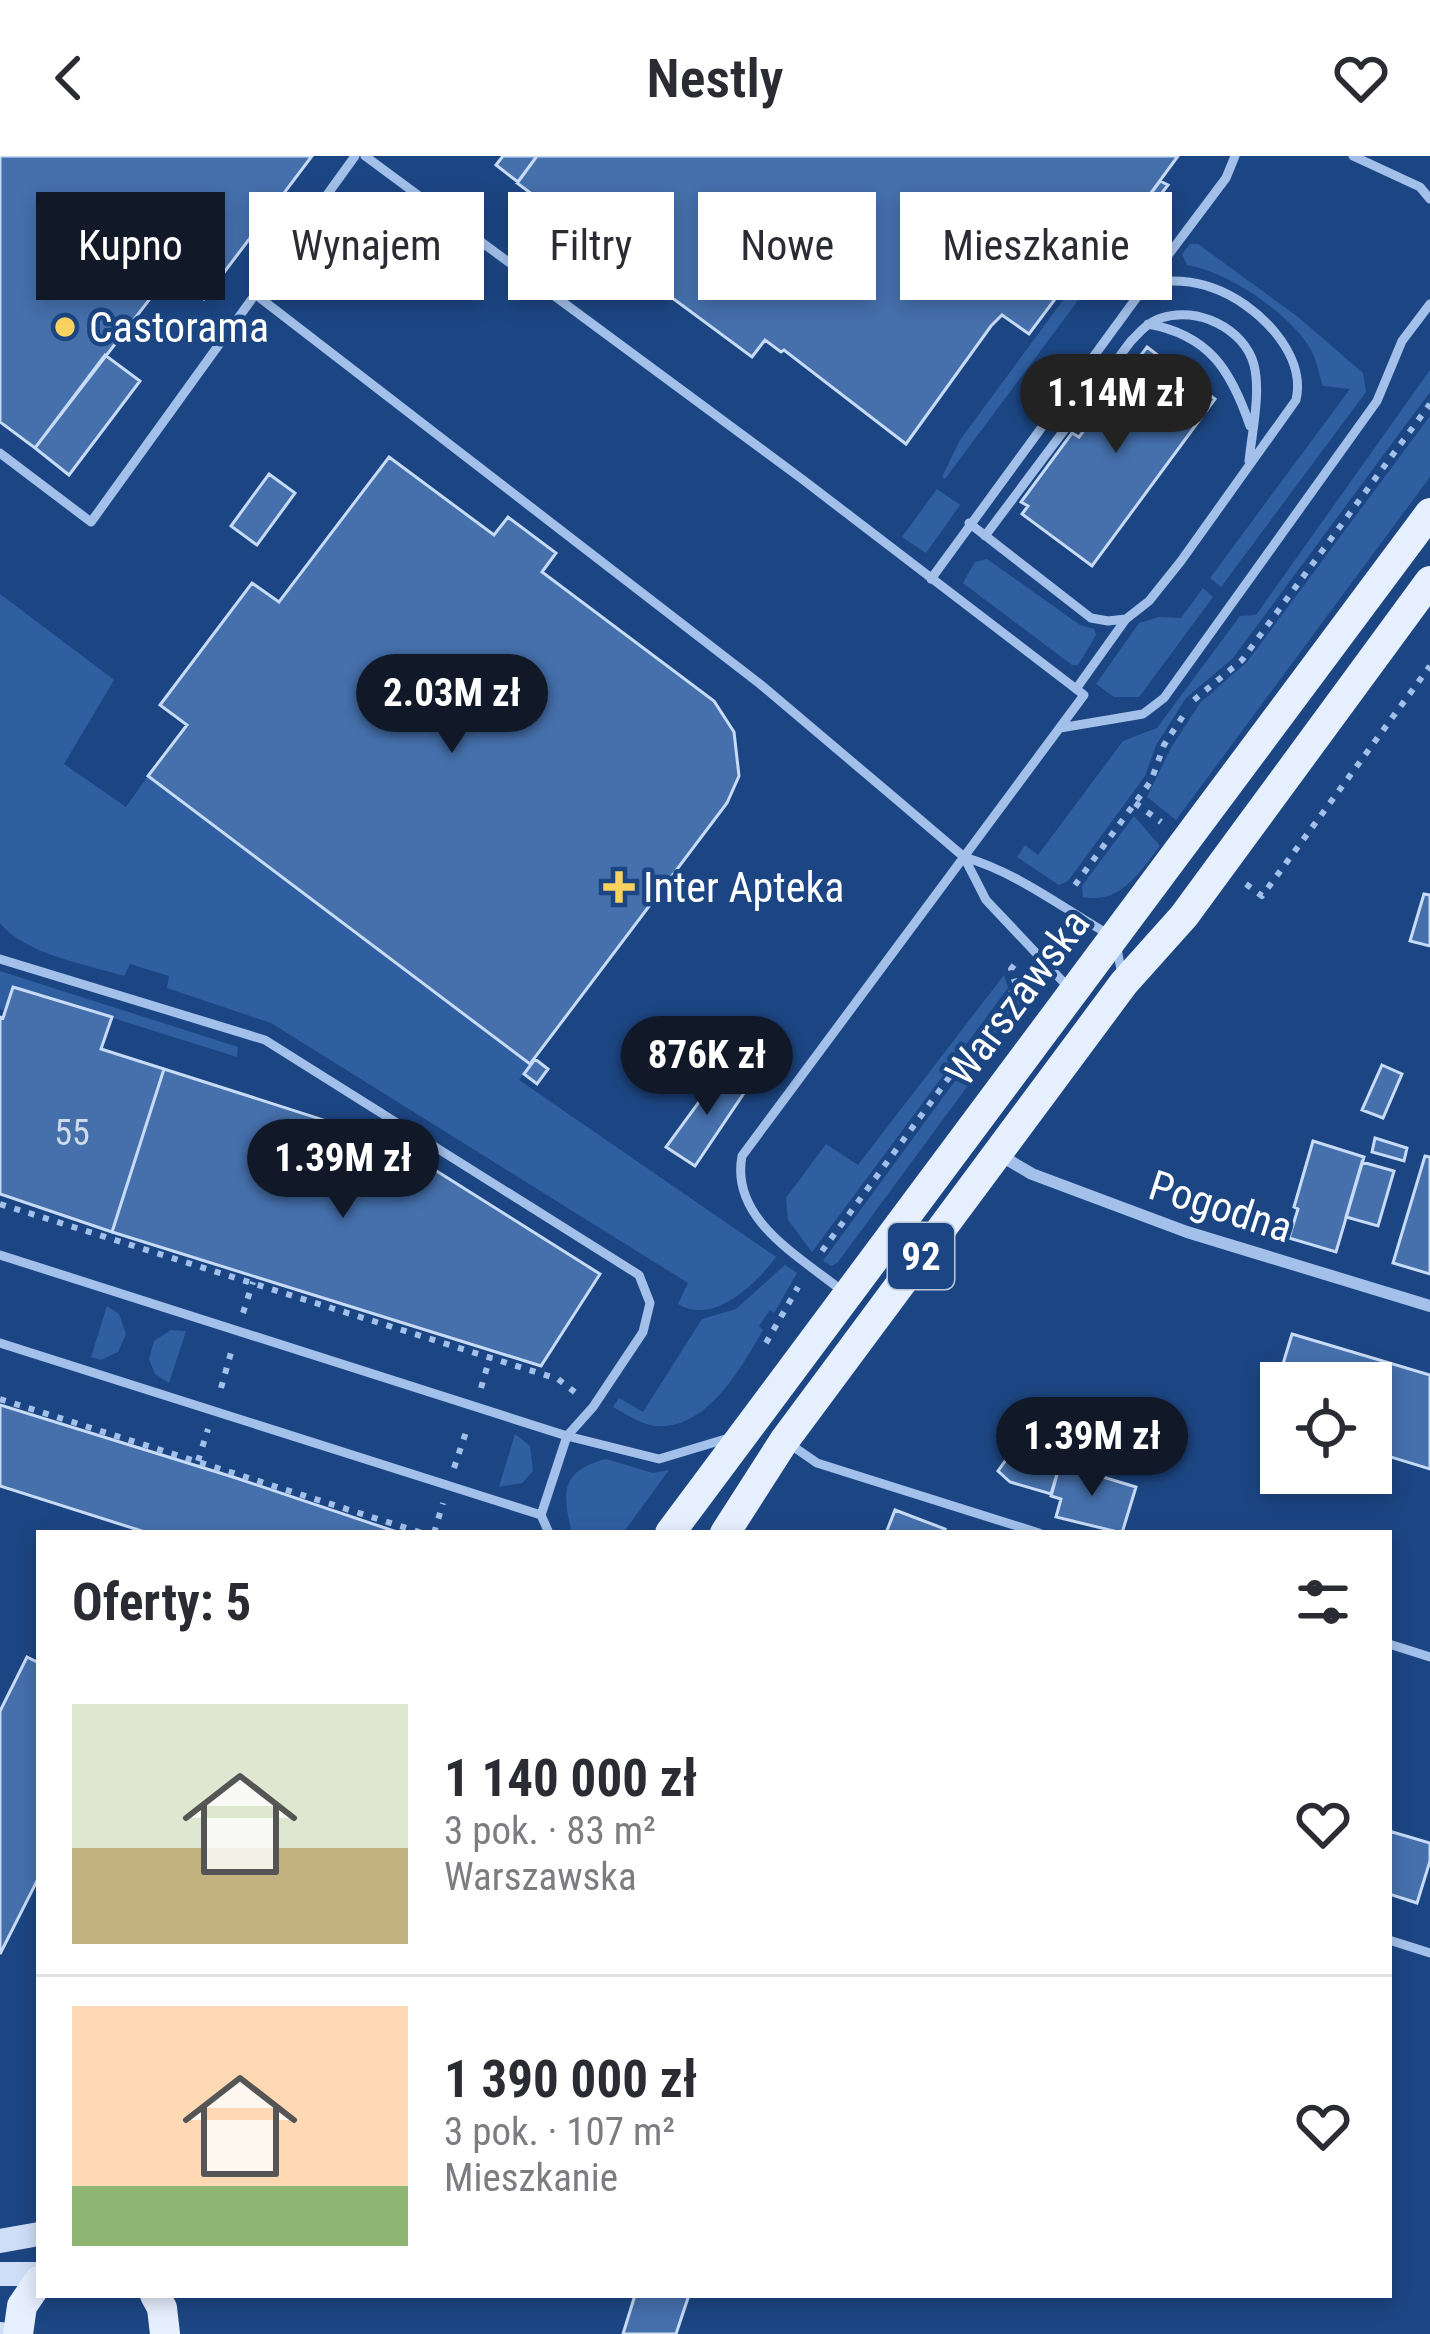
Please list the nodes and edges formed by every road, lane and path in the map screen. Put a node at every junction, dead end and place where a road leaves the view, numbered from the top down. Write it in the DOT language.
graph roads {
  1 [pos="355,156"];
  2 [pos="364,156"];
  3 [pos="1235,156"];
  4 [pos="1353,156"];
  5 [pos="329,192"];
  6 [pos="1430,199"];
  7 [pos="1172,250"];
  8 [pos="1172,280"];
  9 [pos="251,300"];
  10 [pos="263,300"];
  11 [pos="1135,300"];
  12 [pos="1430,304"];
  13 [pos="1148,324"];
  14 [pos="1430,404"];
  15 [pos="1252,431"];
  16 [pos="0,453"];
  17 [pos="1249,466"];
  18 [pos="1430,512"];
  19 [pos="969,523"];
  20 [pos="985,536"];
  21 [pos="931,579"];
  22 [pos="1430,581"];
  23 [pos="1126,619"];
  24 [pos="1430,666"];
  25 [pos="1076,689"];
  26 [pos="1060,728"];
  27 [pos="1135,803"];
  28 [pos="1171,829"];
  29 [pos="964,857"];
  30 [pos="1237,878"];
  31 [pos="1071,890"];
  32 [pos="1115,938"];
  33 [pos="0,959"];
  34 [pos="1017,961"];
  35 [pos="1115,984"];
  36 [pos="1081,990"];
  37 [pos="997,1153"];
  38 [pos="0,1204"];
  39 [pos="0,1255"];
  40 [pos="811,1266"];
  41 [pos="253,1282"];
  42 [pos="846,1294"];
  43 [pos="1430,1306"];
  44 [pos="238,1330"];
  45 [pos="0,1343"];
  46 [pos="761,1351"];
  47 [pos="490,1357"];
  48 [pos="0,1399"];
  49 [pos="214,1412"];
  50 [pos="745,1433"];
  51 [pos="567,1436"];
  52 [pos="784,1441"];
  53 [pos="198,1461"];
  54 [pos="541,1515"];
  55 [pos="413,1530"];
  56 [pos="548,1530"];
  57 [pos="672,1530"];
  58 [pos="727,1530"];
  59 [pos="1029,1530"];
  60 [pos="1392,1645"];
  61 [pos="1430,1657"];
  62 [pos="1392,1941"];
  63 [pos="1430,1953"];
  64 [pos="36,2235"];
  65 [pos="0,2241"];
  66 [pos="0,2274"];
  67 [pos="36,2278"];
  68 [pos="36,2283"];
  69 [pos="156,2298"];
  70 [pos="175,2298"];
  71 [pos="167,2330"];
  72 [pos="18,2334"];
  1 -- 5 [label="lane"];
  2 -- 21 [label="lane"];
  3 -- 7 [label="lane"];
  4 -- 6 [label="lane"];
  8 -- 17 [label="lane"];
  9 -- 16 [label="lane"];
  10 -- 29 [label="lane"];
  11 -- 19 [label="lane"];
  12 -- 26 [label="lane"];
  13 -- 15 [label="lane"];
  13 -- 15 [label="lane"];
  13 -- 20 [label="lane"];
  14 -- 27 [label="path"];
  15 -- 17 [label="lane"];
  17 -- 23 [label="lane"];
  18 -- 32 [label="main road, Warszawska / 92"];
  19 -- 20 [label="lane"];
  19 -- 21 [label="lane"];
  20 -- 23 [label="lane"];
  21 -- 25 [label="lane"];
  22 -- 35 [label="main road, Warszawska / 92"];
  23 -- 25 [label="lane"];
  24 -- 30 [label="path"];
  25 -- 26 [label="lane"];
  26 -- 29 [label="lane"];
  27 -- 28 [label="path"];
  27 -- 31 [label="path"];
  29 -- 32 [label="lane"];
  29 -- 36 [label="lane"];
  29 -- 40 [label="lane"];
  32 -- 35 [label="lane"];
  32 -- 36 [label="main road, Warszawska / 92"];
  33 -- 51 [label="lane"];
  34 -- 40 [label="path"];
  35 -- 37 [label="main road, Warszawska / 92"];
  36 -- 42 [label="main road, Warszawska / 92"];
  37 -- 43 [label="street, Pogodna"];
  37 -- 52 [label="main road, Warszawska / 92"];
  38 -- 41 [label="path"];
  39 -- 44 [label="lane"];
  40 -- 42 [label="lane"];
  40 -- 46 [label="path"];
  41 -- 44 [label="path"];
  41 -- 47 [label="path"];
  42 -- 50 [label="main road, Warszawska / 92"];
  44 -- 49 [label="path"];
  44 -- 51 [label="lane"];
  45 -- 49 [label="lane"];
  48 -- 53 [label="path"];
  49 -- 53 [label="path"];
  49 -- 54 [label="lane"];
  50 -- 51 [label="lane"];
  50 -- 57 [label="main road, Warszawska / 92"];
  51 -- 54 [label="lane"];
  52 -- 58 [label="main road, Warszawska / 92"];
  52 -- 59 [label="lane"];
  53 -- 55 [label="path"];
  54 -- 56 [label="lane"];
  60 -- 61 [label="lane"];
  62 -- 63 [label="lane"];
  64 -- 65 [label="street"];
  66 -- 67 [label="street"];
  68 -- 72 [label="main road"];
  69 -- 71 [label="main road"];
  70 -- 71 [label="main road"];
}
